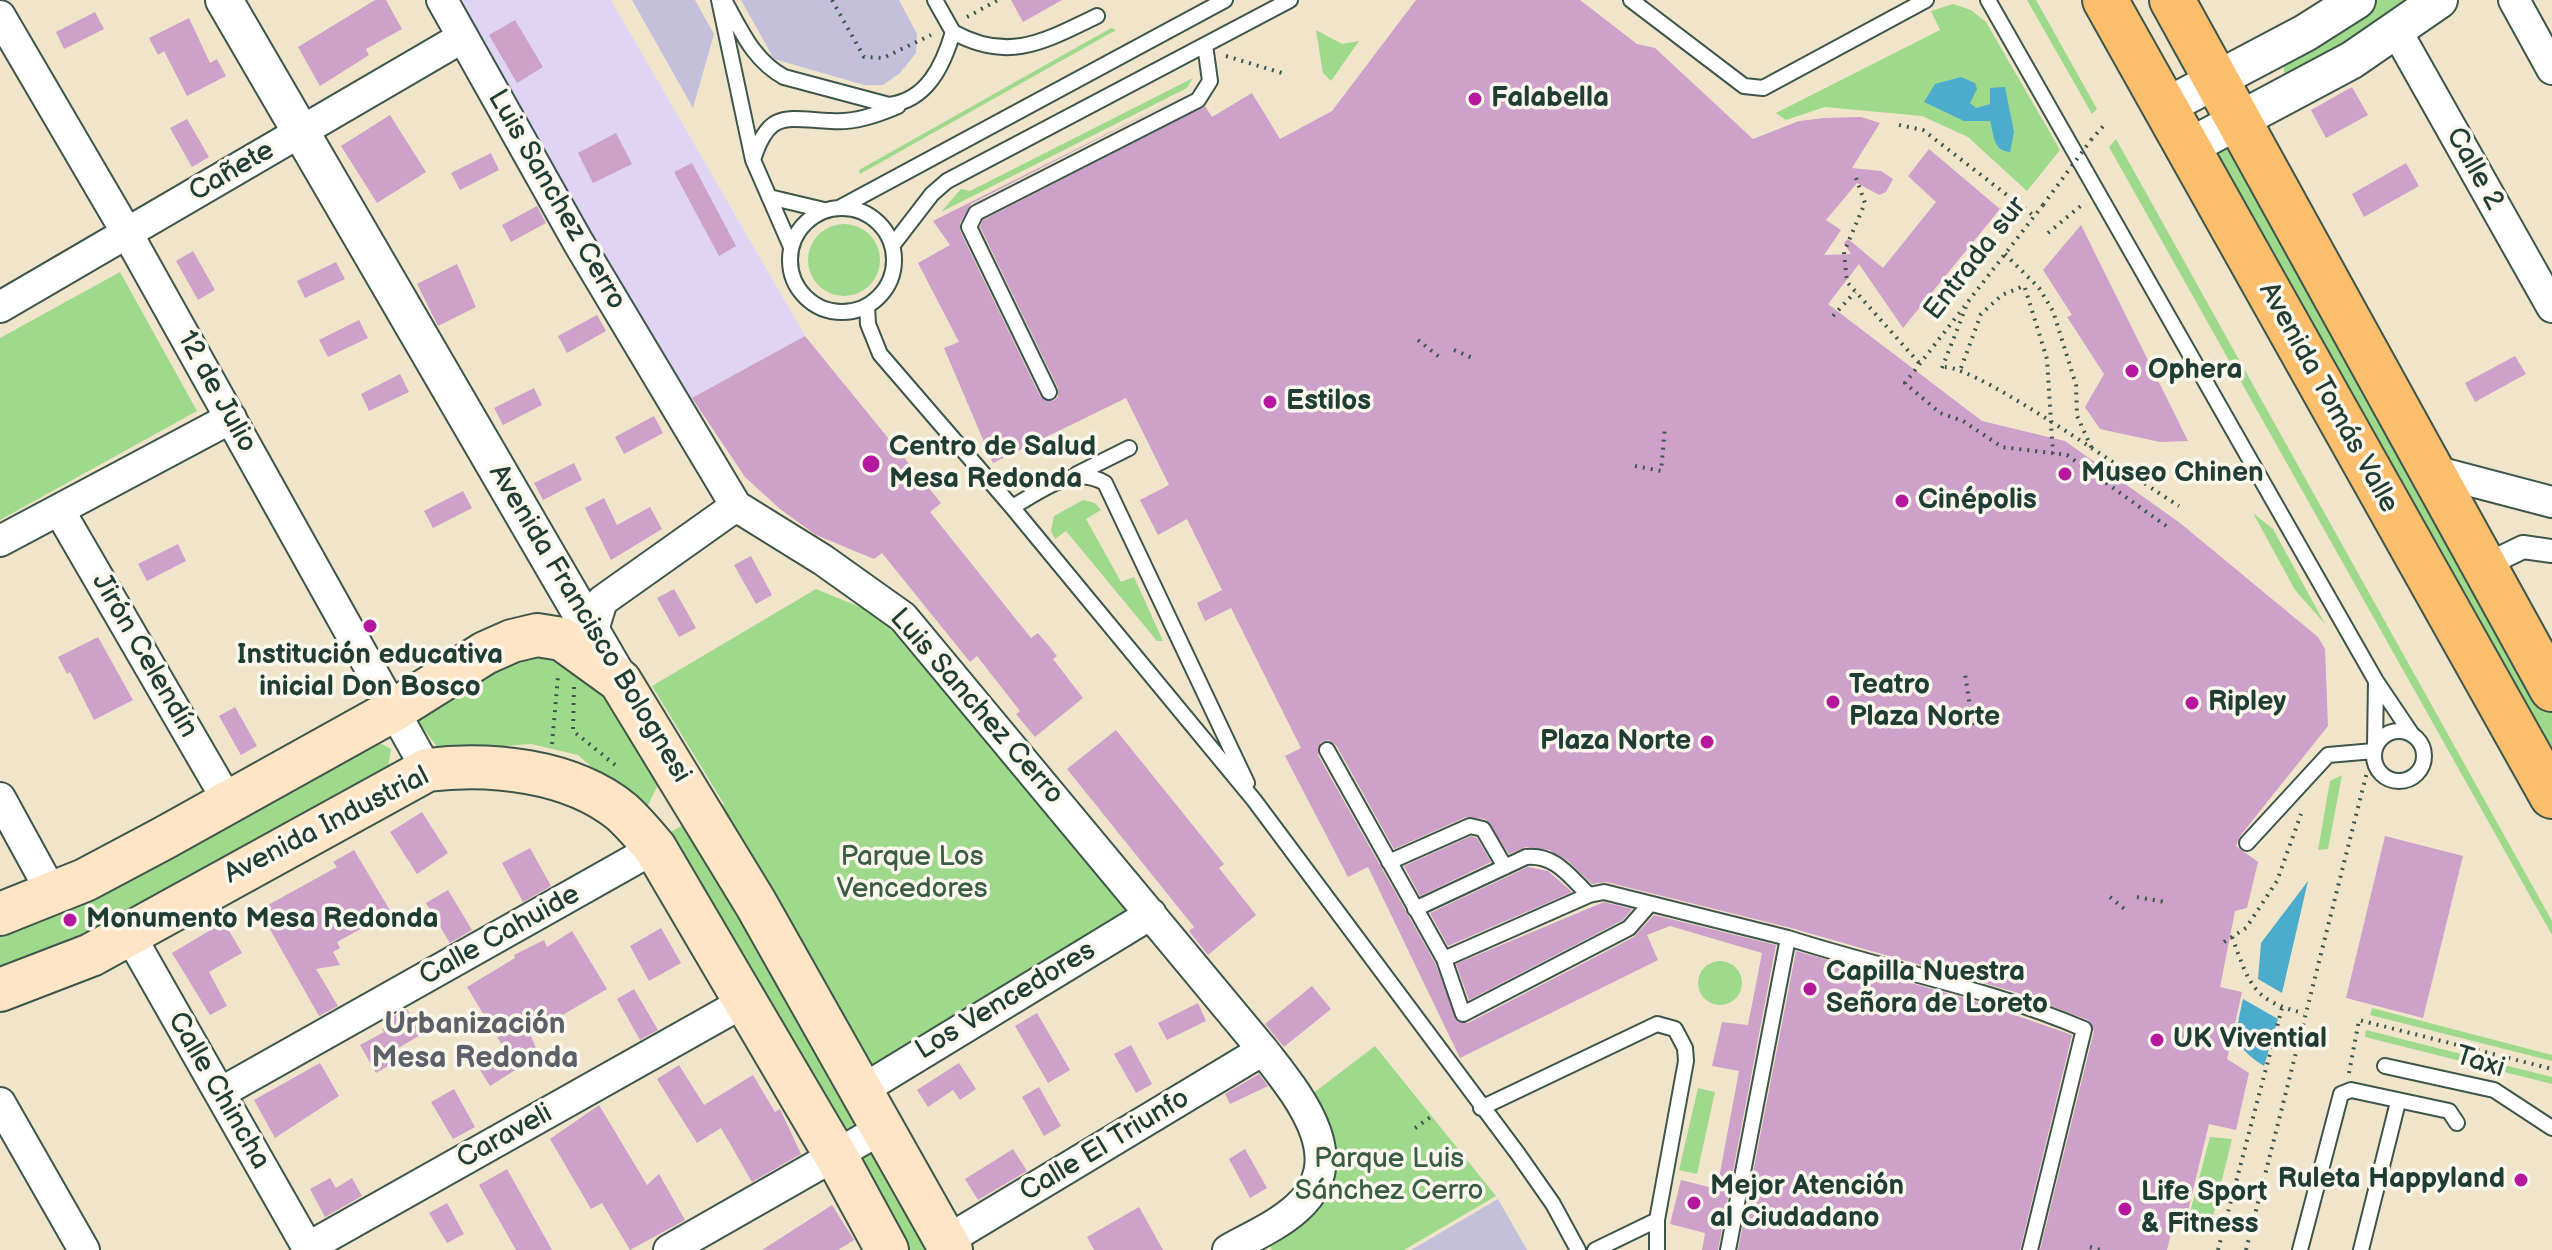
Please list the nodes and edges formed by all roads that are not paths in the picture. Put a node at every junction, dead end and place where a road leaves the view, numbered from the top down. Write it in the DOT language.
graph roads {
  1 [pos="224,0"];
  2 [pos="442,0"];
  3 [pos="721,0"];
  4 [pos="935,0"];
  5 [pos="1225,0"];
  6 [pos="1290,0"];
  7 [pos="1631,0"];
  8 [pos="1926,0"];
  9 [pos="1988,0"];
  10 [pos="2105,0"];
  11 [pos="2172,0"];
  12 [pos="2357,0"];
  13 [pos="2439,0"];
  14 [pos="2514,0"];
  15 [pos="0,16"];
  16 [pos="1097,16"];
  17 [pos="951,30"];
  18 [pos="2397,32"];
  19 [pos="463,37"];
  20 [pos="1205,45"];
  21 [pos="2552,69"];
  22 [pos="2217,79"];
  23 [pos="907,103"];
  24 [pos="2165,107"];
  25 [pos="2240,121"];
  26 [pos="302,131"];
  27 [pos="2187,148"];
  28 [pos="753,160"];
  29 [pos="769,197"];
  30 [pos="841,207"];
  31 [pos="824,210"];
  32 [pos="127,233"];
  33 [pos="892,246"];
  34 [pos="791,247"];
  35 [pos="867,306"];
  36 [pos="0,307"];
  37 [pos="2552,307"];
  38 [pos="1049,392"];
  39 [pos="231,418"];
  40 [pos="1129,448"];
  41 [pos="2430,470"];
  42 [pos="1076,474"];
  43 [pos="2552,502"];
  44 [pos="736,506"];
  45 [pos="1012,507"];
  46 [pos="59,510"];
  47 [pos="0,541"];
  48 [pos="2552,551"];
  49 [pos="2484,566"];
  50 [pos="577,636"];
  51 [pos="2376,681"];
  52 [pos="2552,689"];
  53 [pos="394,710"];
  54 [pos="2411,733"];
  55 [pos="1327,750"];
  56 [pos="2374,751"];
  57 [pos="672,765"];
  58 [pos="427,770"];
  59 [pos="2552,796"];
  60 [pos="0,798"];
  61 [pos="1254,800"];
  62 [pos="229,803"];
  63 [pos="620,810"];
  64 [pos="2247,843"];
  65 [pos="655,848"];
  66 [pos="1389,862"];
  67 [pos="1505,867"];
  68 [pos="52,893"];
  69 [pos="1589,895"];
  70 [pos="1650,904"];
  71 [pos="1415,909"];
  72 [pos="0,914"];
  73 [pos="1151,914"];
  74 [pos="128,932"];
  75 [pos="1788,938"];
  76 [pos="1444,959"];
  77 [pos="0,990"];
  78 [pos="744,1002"];
  79 [pos="1263,1050"];
  80 [pos="2385,1066"];
  81 [pos="862,1090"];
  82 [pos="220,1093"];
  83 [pos="2398,1102"];
  84 [pos="0,1103"];
  85 [pos="1481,1108"];
  86 [pos="2457,1123"];
  87 [pos="883,1128"];
  88 [pos="2552,1128"];
  89 [pos="836,1156"];
  90 [pos="1657,1220"];
  91 [pos="948,1245"];
  92 [pos="308,1249"];
  93 [pos="84,1250"];
  94 [pos="669,1250"];
  95 [pos="887,1250"];
  96 [pos="1228,1250"];
  97 [pos="1578,1250"];
  98 [pos="1595,1250"];
  99 [pos="1657,1250"];
  100 [pos="1728,1250"];
  101 [pos="2030,1250"];
  102 [pos="2300,1250"];
  103 [pos="2361,1250"];
  1 -- 26 [label="street, Avenida Francisco Bolognesi"];
  2 -- 19 [label="street, Luis Sanchez Cerro"];
  3 -- 23 [label="lane"];
  3 -- 28 [label="lane"];
  4 -- 17 [label="lane"];
  5 -- 30 [label="lane"];
  6 -- 20 [label="lane"];
  7 -- 8 [label="lane"];
  9 -- 51 [label="lane"];
  10 -- 24 [label="main road, Avenida Tomás Valle"];
  11 -- 22 [label="main road, Avenida Tomás Valle"];
  12 -- 22 [label="street"];
  13 -- 18 [label="street"];
  14 -- 21 [label="street"];
  15 -- 32 [label="street, 12 de Julio"];
  16 -- 17 [label="lane"];
  17 -- 23 [label="lane"];
  18 -- 25 [label="street"];
  18 -- 37 [label="street, Calle 2"];
  19 -- 26 [label="street, Cañete"];
  19 -- 44 [label="street, Luis Sanchez Cerro"];
  20 -- 33 [label="lane"];
  20 -- 38 [label="lane"];
  22 -- 24 [label="street"];
  22 -- 25 [label="main road, Avenida Tomás Valle"];
  23 -- 28 [label="lane"];
  24 -- 27 [label="main road, Avenida Tomás Valle"];
  25 -- 27 [label="street"];
  25 -- 41 [label="main road, Avenida Tomás Valle"];
  26 -- 32 [label="street, Cañete"];
  26 -- 50 [label="street, Avenida Francisco Bolognesi"];
  27 -- 59 [label="main road, Avenida Tomás Valle"];
  28 -- 29 [label="lane"];
  29 -- 31 [label="lane"];
  29 -- 34 [label="lane"];
  30 -- 31 [label="lane"];
  30 -- 33 [label="lane"];
  31 -- 34 [label="lane"];
  32 -- 36 [label="street, Cañete"];
  32 -- 39 [label="street, 12 de Julio"];
  33 -- 35 [label="lane"];
  34 -- 35 [label="lane"];
  35 -- 45 [label="lane"];
  39 -- 46 [label="street"];
  39 -- 53 [label="street, 12 de Julio"];
  40 -- 42 [label="lane"];
  41 -- 43 [label="street"];
  41 -- 49 [label="main road, Avenida Tomás Valle"];
  42 -- 45 [label="lane"];
  42 -- 61 [label="lane"];
  44 -- 50 [label="street"];
  44 -- 73 [label="street, Luis Sanchez Cerro"];
  45 -- 61 [label="lane"];
  46 -- 47 [label="street"];
  46 -- 62 [label="street, Jirón Celendín"];
  48 -- 49 [label="street"];
  49 -- 52 [label="main road, Avenida Tomás Valle"];
  50 -- 53 [label="main road"];
  50 -- 57 [label="main road, Avenida Francisco Bolognesi"];
  51 -- 54 [label="lane"];
  51 -- 56 [label="lane"];
  53 -- 58 [label="street, 12 de Julio"];
  53 -- 62 [label="main road"];
  54 -- 56 [label="lane"];
  54 -- 56 [label="lane"];
  55 -- 66 [label="lane"];
  56 -- 64 [label="lane"];
  57 -- 63 [label="main road"];
  57 -- 81 [label="main road, Avenida Francisco Bolognesi"];
  58 -- 63 [label="main road, Avenida Industrial"];
  58 -- 74 [label="main road, Avenida Industrial"];
  60 -- 68 [label="street"];
  61 -- 85 [label="lane"];
  62 -- 68 [label="main road"];
  63 -- 65 [label="main road, Avenida Industrial"];
  65 -- 78 [label="main road"];
  65 -- 82 [label="street, Calle Cahuide"];
  66 -- 67 [label="lane"];
  66 -- 71 [label="lane"];
  67 -- 69 [label="lane"];
  67 -- 71 [label="lane"];
  68 -- 72 [label="main road"];
  69 -- 70 [label="lane"];
  69 -- 76 [label="lane"];
  70 -- 75 [label="lane"];
  70 -- 76 [label="lane"];
  71 -- 76 [label="lane"];
  73 -- 79 [label="street, Luis Sanchez Cerro"];
  73 -- 81 [label="street, Los Vencedores"];
  74 -- 77 [label="main road, Avenida Industrial"];
  74 -- 82 [label="street, Calle Chincha"];
  75 -- 100 [label="lane"];
  75 -- 101 [label="lane"];
  78 -- 89 [label="main road"];
  78 -- 92 [label="street, Caraveli"];
  79 -- 91 [label="street, Calle El Triunfo"];
  79 -- 96 [label="street, Luis Sanchez Cerro"];
  80 -- 88 [label="lane, Taxi"];
  81 -- 87 [label="main road, Avenida Francisco Bolognesi"];
  82 -- 92 [label="street, Calle Chincha"];
  83 -- 86 [label="lane"];
  83 -- 102 [label="lane"];
  83 -- 103 [label="lane"];
  84 -- 93 [label="street"];
  85 -- 90 [label="lane"];
  85 -- 97 [label="lane"];
  87 -- 89 [label="street"];
  87 -- 91 [label="main road, Avenida Francisco Bolognesi"];
  89 -- 94 [label="street"];
  89 -- 95 [label="main road"];
  90 -- 98 [label="lane"];
  90 -- 99 [label="lane"];
}
